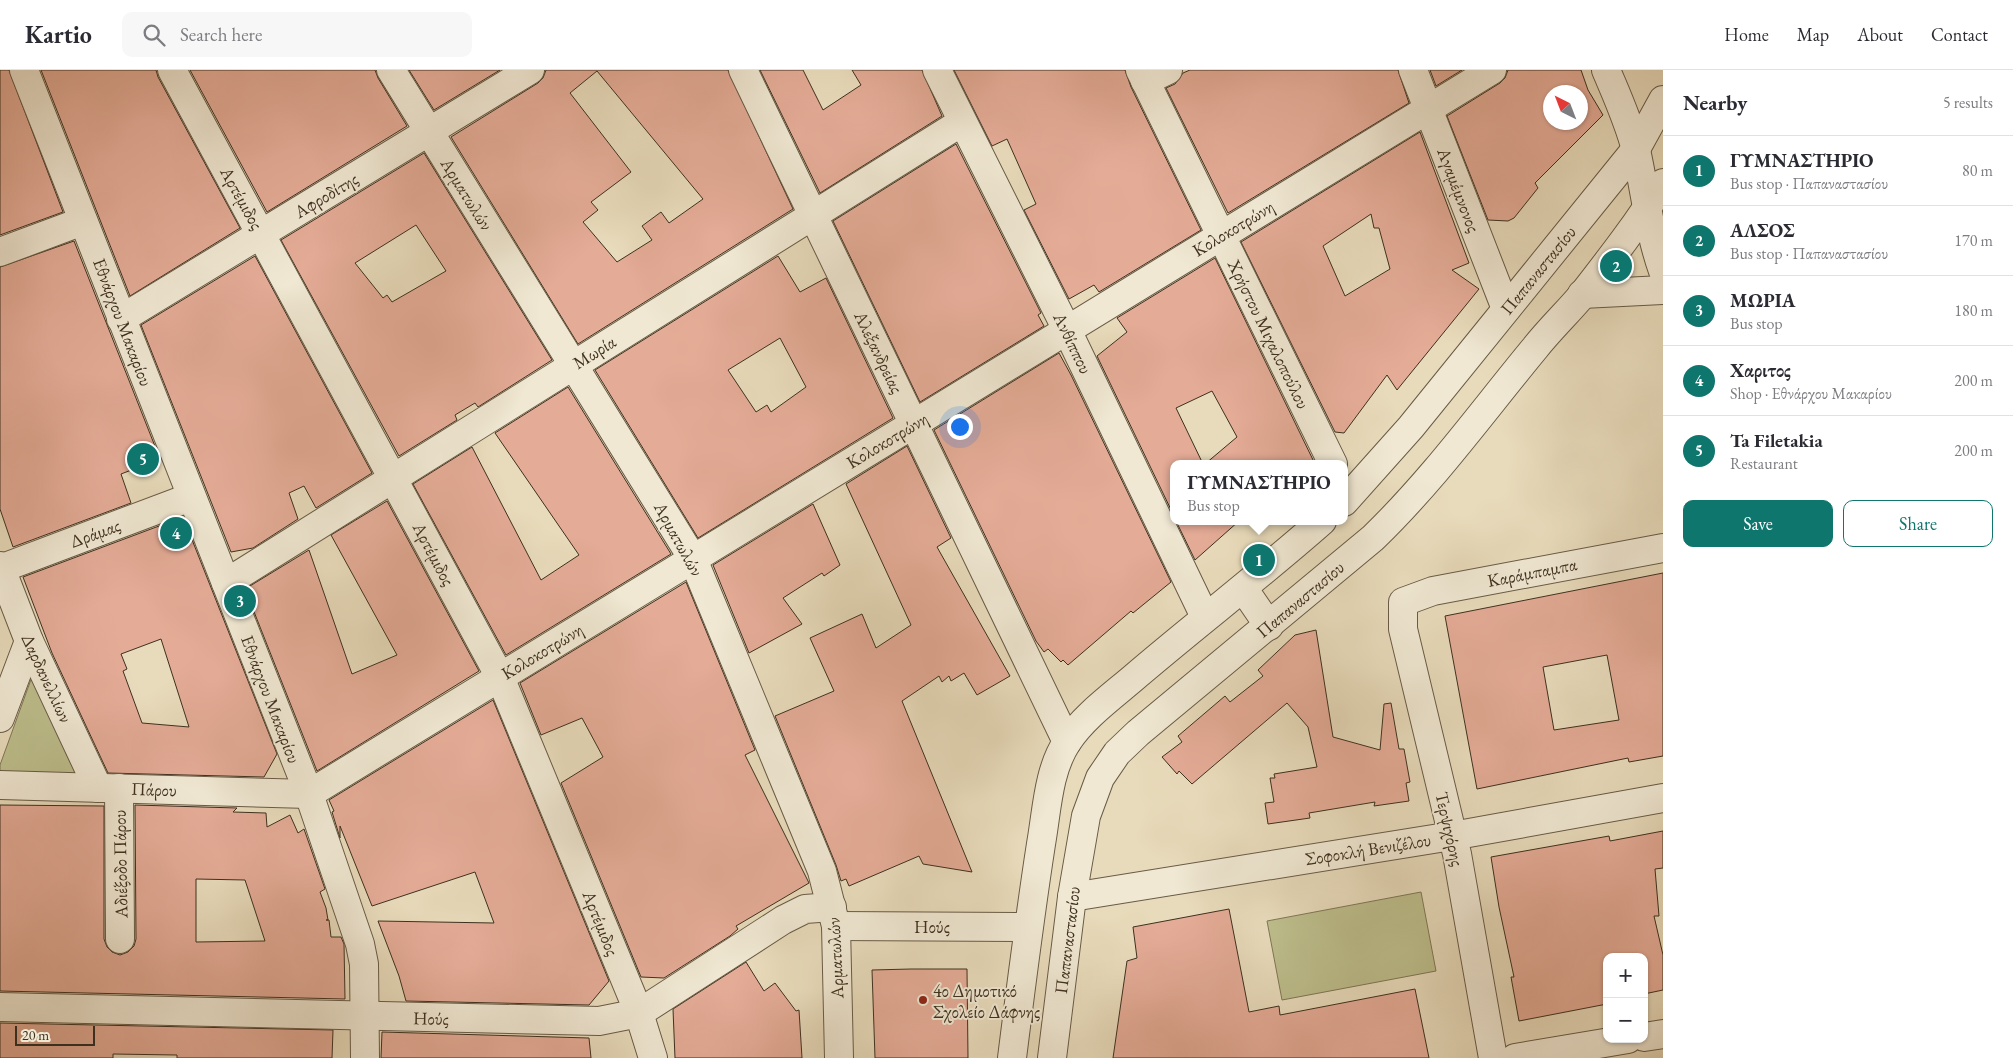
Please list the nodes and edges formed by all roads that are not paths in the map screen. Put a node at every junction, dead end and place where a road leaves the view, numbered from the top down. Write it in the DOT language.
graph roads {
  1 [pos="24,70"];
  2 [pos="172,70"];
  3 [pos="391,70"];
  4 [pos="530,70"];
  5 [pos="744,70"];
  6 [pos="937,70"];
  7 [pos="1413,70"];
  8 [pos="1492,70"];
  9 [pos="1606,70"];
  10 [pos="1151,74"];
  11 [pos="1663,100"];
  12 [pos="1428,109"];
  13 [pos="962,122"];
  14 [pos="429,133"];
  15 [pos="1636,149"];
  16 [pos="1663,184"];
  17 [pos="1647,209"];
  18 [pos="813,215"];
  19 [pos="83,221"];
  20 [pos="262,234"];
  21 [pos="1221,236"];
  22 [pos="0,252"];
  23 [pos="1663,271"];
  24 [pos="1663,290"];
  25 [pos="1582,294"];
  26 [pos="1506,309"];
  27 [pos="121,318"];
  28 [pos="1067,330"];
  29 [pos="574,364"];
  30 [pos="913,424"];
  31 [pos="1331,460"];
  32 [pos="393,478"];
  33 [pos="1348,493"];
  34 [pos="191,497"];
  35 [pos="1317,525"];
  36 [pos="1663,548"];
  37 [pos="693,559"];
  38 [pos="0,568"];
  39 [pos="226,583"];
  40 [pos="1243,588"];
  41 [pos="1403,602"];
  42 [pos="1205,617"];
  43 [pos="1269,626"];
  44 [pos="29,641"];
  45 [pos="500,677"];
  46 [pos="0,718"];
  47 [pos="1067,742"];
  48 [pos="0,786"];
  49 [pos="109,788"];
  50 [pos="309,794"];
  51 [pos="1663,798"];
  52 [pos="1452,836"];
  53 [pos="1072,897"];
  54 [pos="834,916"];
  55 [pos="1028,926"];
  56 [pos="120,939"];
  57 [pos="0,1007"];
  58 [pos="639,1013"];
  59 [pos="366,1017"];
  60 [pos="1663,1034"];
  61 [pos="1648,1036"];
  62 [pos="1604,1043"];
  63 [pos="365,1058"];
  64 [pos="653,1058"];
  65 [pos="839,1058"];
  66 [pos="1012,1058"];
  67 [pos="1052,1058"];
  68 [pos="1492,1058"];
  69 [pos="1515,1058"];
  1 -- 19 [label="street, Εθνάρχου Μακαρίου"];
  2 -- 20 [label="street, Αρτέμιδος"];
  3 -- 14 [label="street, Αρματωλών"];
  4 -- 14 [label="street, Αφροδίτης"];
  5 -- 18 [label="street, Αλεξανδρείας"];
  6 -- 13 [label="street, Ανθίππου"];
  7 -- 12 [label="street, Αγαμέμνονος"];
  8 -- 12 [label="street, Κολοκοτρώνη"];
  9 -- 15 [label="street"];
  10 -- 21 [label="street, Χρήστου Μιχαλοπούλου"];
  11 -- 15 [label="street, Παπαναστασίου"];
  12 -- 21 [label="street, Κολοκοτρώνη"];
  12 -- 26 [label="street, Αγαμέμνονος"];
  13 -- 18 [label="street, Μωρία"];
  13 -- 28 [label="street, Ανθίππου"];
  14 -- 20 [label="street, Αφροδίτης"];
  14 -- 29 [label="street, Αρματωλών"];
  15 -- 17 [label="street"];
  15 -- 26 [label="street, Παπαναστασίου"];
  16 -- 17 [label="street, Παπαναστασίου"];
  17 -- 23 [label="street"];
  17 -- 25 [label="street, Παπαναστασίου"];
  18 -- 29 [label="street, Μωρία"];
  18 -- 30 [label="street, Αλεξανδρείας"];
  19 -- 22 [label="street"];
  19 -- 27 [label="street, Εθνάρχου Μακαρίου"];
  20 -- 27 [label="street, Αφροδίτης"];
  20 -- 32 [label="street, Αρτέμιδος"];
  21 -- 28 [label="street, Κολοκοτρώνη"];
  21 -- 31 [label="street, Χρήστου Μιχαλοπούλου"];
  24 -- 25 [label="street"];
  25 -- 43 [label="street, Παπαναστασίου"];
  26 -- 33 [label="street, Παπαναστασίου"];
  27 -- 34 [label="street, Εθνάρχου Μακαρίου"];
  28 -- 30 [label="street, Κολοκοτρώνη"];
  28 -- 42 [label="street, Ανθίππου"];
  29 -- 32 [label="street, Μωρία"];
  29 -- 37 [label="street, Αρματωλών"];
  30 -- 37 [label="street, Κολοκοτρώνη"];
  30 -- 47 [label="street, Αλεξανδρείας"];
  32 -- 39 [label="street, Μωρία"];
  32 -- 45 [label="street, Αρτέμιδος"];
  34 -- 38 [label="street, Δράμας"];
  34 -- 39 [label="street, Εθνάρχου Μακαρίου"];
  35 -- 40 [label="street"];
  36 -- 41 [label="street, Καράμπαμπα"];
  37 -- 45 [label="street, Κολοκοτρώνη"];
  37 -- 54 [label="street, Αρματωλών"];
  38 -- 44 [label="street, Δαρδανελλίων"];
  39 -- 50 [label="street, Εθνάρχου Μακαρίου"];
  40 -- 42 [label="street"];
  40 -- 43 [label="street"];
  41 -- 52 [label="street, Τερψιχόρης"];
  42 -- 47 [label="street"];
  43 -- 53 [label="street, Παπαναστασίου"];
  44 -- 46 [label="street"];
  44 -- 49 [label="street, Δαρδανελλίων"];
  45 -- 50 [label="street, Κολοκοτρώνη"];
  45 -- 58 [label="street, Αρτέμιδος"];
  47 -- 55 [label="street"];
  48 -- 49 [label="street, Πάρου"];
  49 -- 50 [label="street, Πάρου"];
  49 -- 56 [label="street, Αδιέξοδο Πάρου"];
  50 -- 59 [label="street, Εθνάρχου Μακαρίου"];
  51 -- 52 [label="street, Σοφοκλή Βενιζέλου"];
  52 -- 53 [label="street, Σοφοκλή Βενιζέλου"];
  52 -- 68 [label="street, Τερψιχόρης"];
  53 -- 67 [label="street, Παπαναστασίου"];
  54 -- 55 [label="street, Ηούς"];
  54 -- 58 [label="street, Ηούς"];
  54 -- 65 [label="street, Αρματωλών"];
  55 -- 66 [label="street"];
  57 -- 59 [label="street, Ηούς"];
  58 -- 59 [label="street, Ηούς"];
  58 -- 64 [label="street, Αρτέμιδος"];
  59 -- 63 [label="street, Εθνάρχου Μακαρίου"];
  60 -- 61 [label="street"];
  62 -- 69 [label="street"];
}
